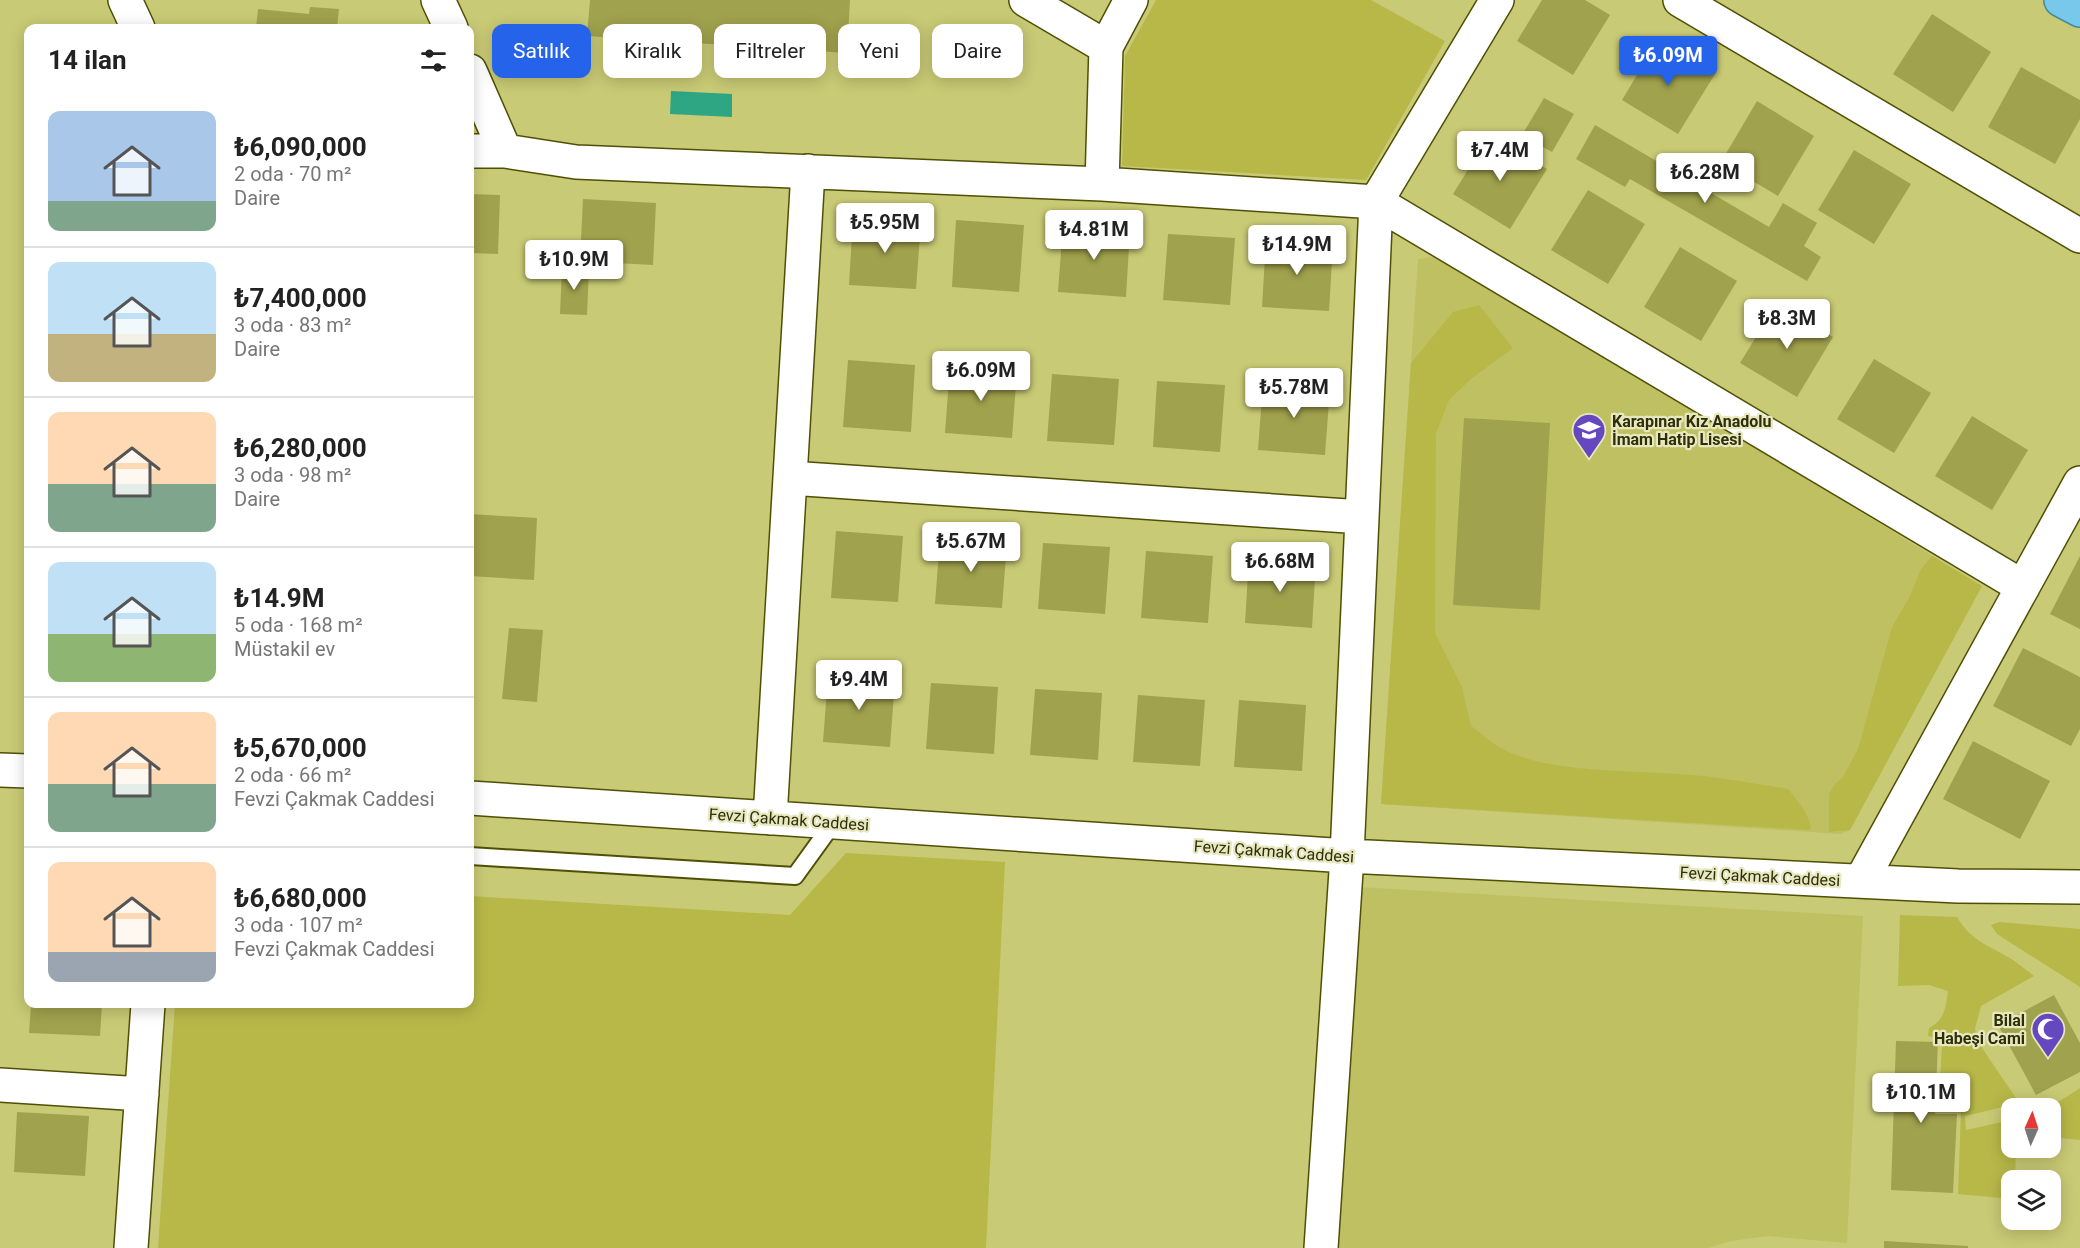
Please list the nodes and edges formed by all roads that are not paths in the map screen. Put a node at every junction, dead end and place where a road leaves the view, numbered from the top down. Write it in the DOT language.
graph roads {
  1 [pos="125,0"];
  2 [pos="438,0"];
  3 [pos="1026,0"];
  4 [pos="1131,0"];
  5 [pos="1497,0"];
  6 [pos="1680,0"];
  7 [pos="2061,0"];
  8 [pos="2080,10"];
  9 [pos="136,24"];
  10 [pos="449,24"];
  11 [pos="1106,47"];
  12 [pos="474,80"];
  13 [pos="474,151"];
  14 [pos="505,151"];
  15 [pos="808,171"];
  16 [pos="1102,184"];
  17 [pos="1376,202"];
  18 [pos="2080,236"];
  19 [pos="790,478"];
  20 [pos="2080,483"];
  21 [pos="1362,517"];
  22 [pos="2023,587"];
  23 [pos="0,770"];
  24 [pos="24,771"];
  25 [pos="474,798"];
  26 [pos="770,818"];
  27 [pos="834,822"];
  28 [pos="474,856"];
  29 [pos="1347,856"];
  30 [pos="1861,881"];
  31 [pos="2080,887"];
  32 [pos="148,1008"];
  33 [pos="0,1085"];
  34 [pos="142,1094"];
  35 [pos="131,1248"];
  36 [pos="1321,1248"];
  1 -- 9 [label="street"];
  2 -- 10 [label="street"];
  3 -- 11 [label="street"];
  4 -- 11 [label="street"];
  5 -- 17 [label="street"];
  6 -- 18 [label="street"];
  7 -- 8 [label="highway"];
  11 -- 16 [label="street"];
  12 -- 14 [label="street"];
  13 -- 14 [label="street"];
  14 -- 15 [label="street"];
  15 -- 16 [label="street"];
  15 -- 19 [label="street"];
  16 -- 17 [label="street"];
  17 -- 21 [label="street"];
  17 -- 22 [label="street"];
  19 -- 21 [label="street"];
  19 -- 26 [label="street"];
  20 -- 22 [label="street"];
  21 -- 29 [label="street"];
  22 -- 30 [label="street"];
  23 -- 24 [label="street"];
  25 -- 26 [label="street, Fevzi Çakmak Caddesi"];
  26 -- 27 [label="street, Fevzi Çakmak Caddesi"];
  27 -- 28 [label="lane"];
  27 -- 29 [label="street, Fevzi Çakmak Caddesi"];
  29 -- 30 [label="street, Fevzi Çakmak Caddesi"];
  29 -- 36 [label="street"];
  30 -- 31 [label="street, Fevzi Çakmak Caddesi"];
  32 -- 34 [label="street"];
  33 -- 34 [label="street"];
  34 -- 35 [label="street"];
}
